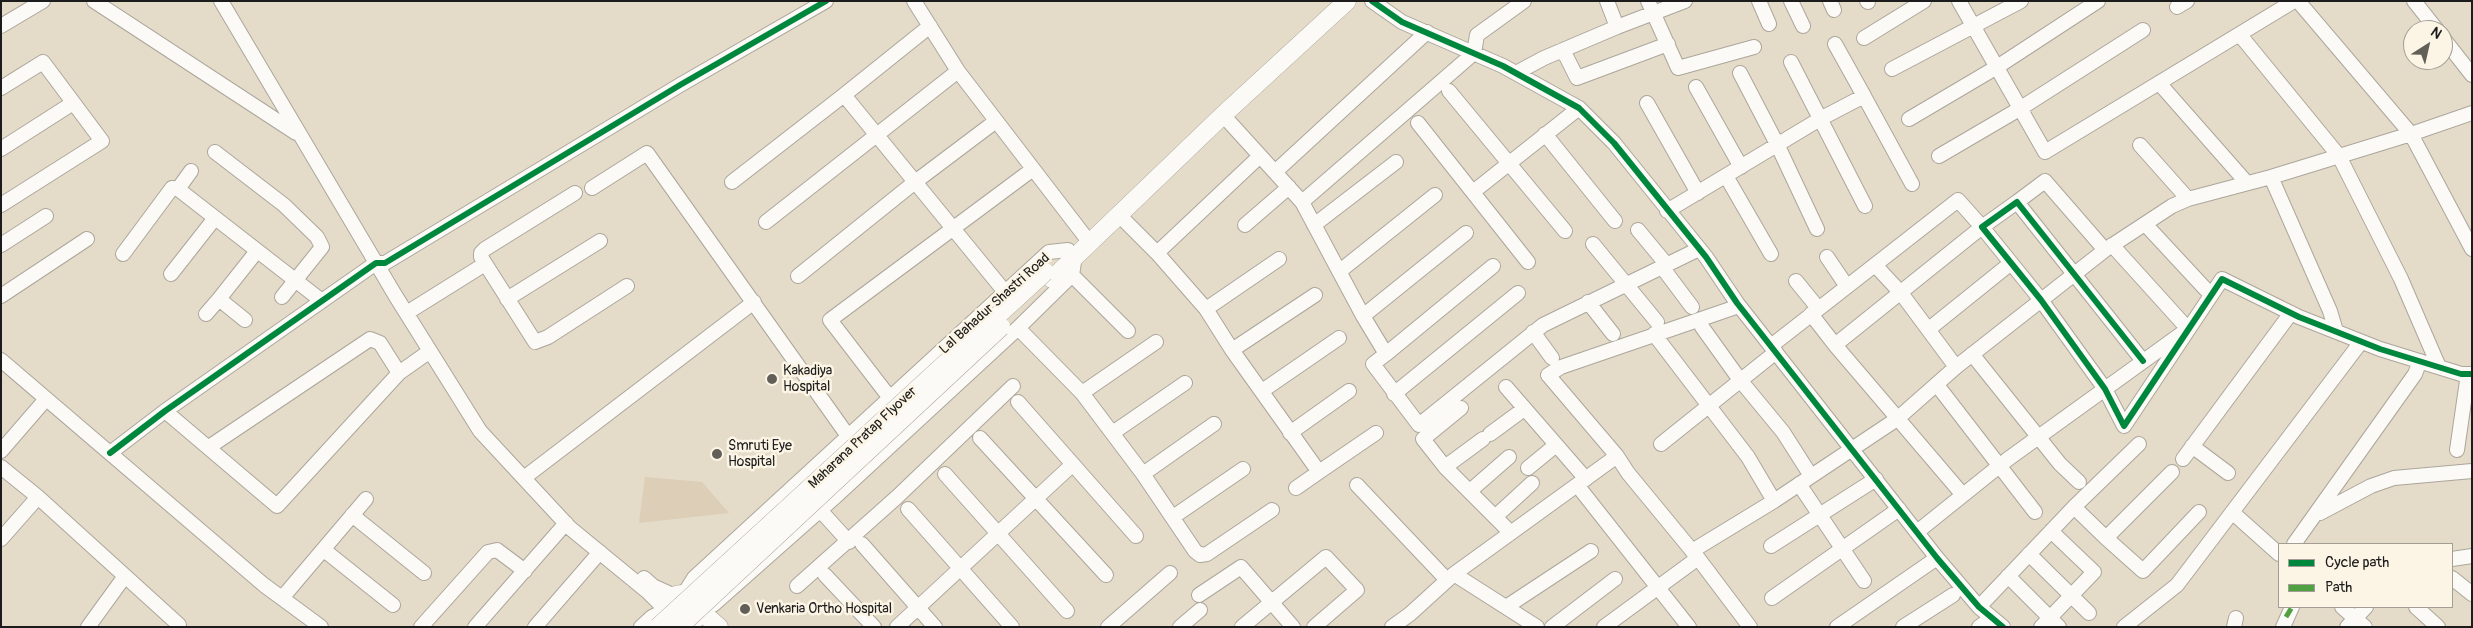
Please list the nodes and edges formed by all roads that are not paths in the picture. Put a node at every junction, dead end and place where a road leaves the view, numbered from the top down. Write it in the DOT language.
graph roads {
  1 [pos="43,1"];
  2 [pos="94,1"];
  3 [pos="221,1"];
  4 [pos="230,1"];
  5 [pos="826,1"];
  6 [pos="914,1"];
  7 [pos="1333,1"];
  8 [pos="1347,1"];
  9 [pos="1372,1"];
  10 [pos="1524,1"];
  11 [pos="1607,1"];
  12 [pos="1685,1"];
  13 [pos="1759,1"];
  14 [pos="1791,1"];
  15 [pos="1924,1"];
  16 [pos="1959,1"];
  17 [pos="2021,1"];
  18 [pos="2098,1"];
  19 [pos="2296,1"];
  20 [pos="2414,1"];
  21 [pos="1651,7"];
  22 [pos="2429,20"];
  23 [pos="1769,24"];
  24 [pos="1,26"];
  25 [pos="930,26"];
  26 [pos="1803,26"];
  27 [pos="1617,27"];
  28 [pos="1974,27"];
  29 [pos="2143,30"];
  30 [pos="1427,32"];
  31 [pos="2240,35"];
  32 [pos="1864,38"];
  33 [pos="1668,44"];
  34 [pos="1835,44"];
  35 [pos="1754,47"];
  36 [pos="1563,50"];
  37 [pos="2453,51"];
  38 [pos="1474,53"];
  39 [pos="1790,62"];
  40 [pos="1997,67"];
  41 [pos="1892,69"];
  42 [pos="958,71"];
  43 [pos="1516,72"];
  44 [pos="1740,73"];
  45 [pos="2472,75"];
  46 [pos="2160,84"];
  47 [pos="1696,87"];
  48 [pos="1,88"];
  49 [pos="1449,91"];
  50 [pos="844,95"];
  51 [pos="1864,96"];
  52 [pos="73,103"];
  53 [pos="1647,103"];
  54 [pos="1579,108"];
  55 [pos="2021,108"];
  56 [pos="2472,113"];
  57 [pos="1223,115"];
  58 [pos="1820,119"];
  59 [pos="1909,119"];
  60 [pos="996,121"];
  61 [pos="1418,123"];
  62 [pos="876,134"];
  63 [pos="1546,134"];
  64 [pos="2411,134"];
  65 [pos="299,135"];
  66 [pos="1777,144"];
  67 [pos="2140,145"];
  68 [pos="1,149"];
  69 [pos="215,152"];
  70 [pos="1260,156"];
  71 [pos="1939,156"];
  72 [pos="2339,156"];
  73 [pos="1396,162"];
  74 [pos="1509,163"];
  75 [pos="1740,167"];
  76 [pos="1034,169"];
  77 [pos="191,171"];
  78 [pos="1275,172"];
  79 [pos="1726,176"];
  80 [pos="2270,177"];
  81 [pos="732,182"];
  82 [pos="915,182"];
  83 [pos="2246,183"];
  84 [pos="1912,184"];
  85 [pos="1289,187"];
  86 [pos="592,188"];
  87 [pos="178,189"];
  88 [pos="1473,192"];
  89 [pos="1698,192"];
  90 [pos="575,193"];
  91 [pos="1436,195"];
  92 [pos="2188,199"];
  93 [pos="1302,202"];
  94 [pos="2017,202"];
  95 [pos="1,205"];
  96 [pos="1865,206"];
  97 [pos="1667,211"];
  98 [pos="1118,214"];
  99 [pos="46,216"];
  100 [pos="215,218"];
  101 [pos="1614,221"];
  102 [pos="766,222"];
  103 [pos="2145,224"];
  104 [pos="1245,225"];
  105 [pos="1314,225"];
  106 [pos="1982,227"];
  107 [pos="952,228"];
  108 [pos="1817,229"];
  109 [pos="1638,230"];
  110 [pos="1565,232"];
  111 [pos="1466,233"];
  112 [pos="87,239"];
  113 [pos="1087,239"];
  114 [pos="600,240"];
  115 [pos="1593,244"];
  116 [pos="1,245"];
  117 [pos="2109,248"];
  118 [pos="1699,249"];
  119 [pos="2472,249"];
  120 [pos="258,251"];
  121 [pos="1157,252"];
  122 [pos="1072,253"];
  123 [pos="123,254"];
  124 [pos="1771,254"];
  125 [pos="1827,257"];
  126 [pos="1279,259"];
  127 [pos="1528,262"];
  128 [pos="380,263"];
  129 [pos="2011,263"];
  130 [pos="485,264"];
  131 [pos="1874,265"];
  132 [pos="1494,266"];
  133 [pos="1664,266"];
  134 [pos="1340,271"];
  135 [pos="171,274"];
  136 [pos="2074,274"];
  137 [pos="1048,275"];
  138 [pos="1072,275"];
  139 [pos="798,276"];
  140 [pos="295,280"];
  141 [pos="1796,281"];
  142 [pos="1626,284"];
  143 [pos="1846,285"];
  144 [pos="627,286"];
  145 [pos="1005,292"];
  146 [pos="1518,293"];
  147 [pos="1902,293"];
  148 [pos="1315,295"];
  149 [pos="2211,295"];
  150 [pos="1,296"];
  151 [pos="282,297"];
  152 [pos="219,299"];
  153 [pos="507,299"];
  154 [pos="2041,300"];
  155 [pos="322,301"];
  156 [pos="754,302"];
  157 [pos="1588,302"];
  158 [pos="1739,306"];
  159 [pos="1692,307"];
  160 [pos="1206,308"];
  161 [pos="413,309"];
  162 [pos="1814,311"];
  163 [pos="2291,313"];
  164 [pos="206,314"];
  165 [pos="1363,316"];
  166 [pos="245,320"];
  167 [pos="1702,327"];
  168 [pos="1018,328"];
  169 [pos="1655,328"];
  170 [pos="1929,328"];
  171 [pos="2188,328"];
  172 [pos="1128,331"];
  173 [pos="1533,332"];
  174 [pos="2336,332"];
  175 [pos="1613,334"];
  176 [pos="1339,338"];
  177 [pos="1156,342"];
  178 [pos="2361,342"];
  179 [pos="1835,345"];
  180 [pos="1773,349"];
  181 [pos="1232,350"];
  182 [pos="430,351"];
  183 [pos="1386,354"];
  184 [pos="1972,354"];
  185 [pos="1552,358"];
  186 [pos="1,360"];
  187 [pos="2143,361"];
  188 [pos="2420,361"];
  189 [pos="1956,367"];
  190 [pos="2439,367"];
  191 [pos="399,373"];
  192 [pos="2470,374"];
  193 [pos="1740,380"];
  194 [pos="1185,383"];
  195 [pos="1937,385"];
  196 [pos="1013,386"];
  197 [pos="1506,387"];
  198 [pos="2105,389"];
  199 [pos="1262,391"];
  200 [pos="1349,391"];
  201 [pos="1082,393"];
  202 [pos="1394,394"];
  203 [pos="890,398"];
  204 [pos="46,399"];
  205 [pos="1018,402"];
  206 [pos="1710,404"];
  207 [pos="1461,408"];
  208 [pos="1524,408"];
  209 [pos="165,411"];
  210 [pos="1897,419"];
  211 [pos="1214,424"];
  212 [pos="1114,432"];
  213 [pos="1290,433"];
  214 [pos="1376,433"];
  215 [pos="848,436"];
  216 [pos="2039,437"];
  217 [pos="980,438"];
  218 [pos="1661,444"];
  219 [pos="2139,444"];
  220 [pos="1556,445"];
  221 [pos="209,446"];
  222 [pos="2192,446"];
  223 [pos="1851,448"];
  224 [pos="2457,450"];
  225 [pos="1,451"];
  226 [pos="110,453"];
  227 [pos="1617,456"];
  228 [pos="1509,457"];
  229 [pos="2183,458"];
  230 [pos="1072,465"];
  231 [pos="1,467"];
  232 [pos="1446,467"];
  233 [pos="1998,467"];
  234 [pos="1528,468"];
  235 [pos="1243,469"];
  236 [pos="2472,470"];
  237 [pos="1319,472"];
  238 [pos="2172,472"];
  239 [pos="2228,472"];
  240 [pos="529,474"];
  241 [pos="945,474"];
  242 [pos="1144,474"];
  243 [pos="1811,476"];
  244 [pos="1876,479"];
  245 [pos="1581,482"];
  246 [pos="2079,482"];
  247 [pos="1532,483"];
  248 [pos="1799,484"];
  249 [pos="1357,485"];
  250 [pos="1296,488"];
  251 [pos="1470,491"];
  252 [pos="1963,495"];
  253 [pos="38,497"];
  254 [pos="366,499"];
  255 [pos="1035,500"];
  256 [pos="1774,501"];
  257 [pos="2074,507"];
  258 [pos="908,509"];
  259 [pos="1899,509"];
  260 [pos="820,510"];
  261 [pos="1272,510"];
  262 [pos="2035,512"];
  263 [pos="2199,512"];
  264 [pos="2232,512"];
  265 [pos="352,515"];
  266 [pos="2317,515"];
  267 [pos="1173,516"];
  268 [pos="1820,516"];
  269 [pos="1496,518"];
  270 [pos="566,523"];
  271 [pos="2051,531"];
  272 [pos="1917,532"];
  273 [pos="1510,533"];
  274 [pos="997,534"];
  275 [pos="1136,536"];
  276 [pos="2106,538"];
  277 [pos="1,539"];
  278 [pos="855,543"];
  279 [pos="2295,543"];
  280 [pos="1771,546"];
  281 [pos="1843,548"];
  282 [pos="324,550"];
  283 [pos="1591,551"];
  284 [pos="600,552"];
  285 [pos="2278,553"];
  286 [pos="2029,554"];
  287 [pos="1695,555"];
  288 [pos="2472,556"];
  289 [pos="1937,558"];
  290 [pos="2453,559"];
  291 [pos="960,567"];
  292 [pos="525,570"];
  293 [pos="424,573"];
  294 [pos="1170,573"];
  295 [pos="825,575"];
  296 [pos="125,576"];
  297 [pos="1106,576"];
  298 [pos="2008,576"];
  299 [pos="1450,577"];
  300 [pos="1615,579"];
  301 [pos="2453,579"];
  302 [pos="1864,581"];
  303 [pos="798,586"];
  304 [pos="1658,587"];
  305 [pos="1199,594"];
  306 [pos="2472,594"];
  307 [pos="1953,595"];
  308 [pos="2071,596"];
  309 [pos="282,598"];
  310 [pos="1772,598"];
  311 [pos="675,600"];
  312 [pos="1271,601"];
  313 [pos="393,605"];
  314 [pos="918,607"];
  315 [pos="1506,607"];
  316 [pos="1979,607"];
  317 [pos="2292,608"];
  318 [pos="2343,608"];
  319 [pos="2365,608"];
  320 [pos="2417,608"];
  321 [pos="698,609"];
  322 [pos="1200,610"];
  323 [pos="1068,611"];
  324 [pos="2089,613"];
  325 [pos="2139,622"];
  326 [pos="2351,622"];
  327 [pos="2050,624"];
  328 [pos="179,626"];
  329 [pos="685,626"];
  330 [pos="1394,626"];
  331 [pos="88,627"];
  332 [pos="321,627"];
  333 [pos="421,627"];
  334 [pos="475,627"];
  335 [pos="534,627"];
  336 [pos="641,627"];
  337 [pos="658,627"];
  338 [pos="720,627"];
  339 [pos="874,627"];
  340 [pos="897,627"];
  341 [pos="935,627"];
  342 [pos="1012,627"];
  343 [pos="1108,627"];
  344 [pos="1180,627"];
  345 [pos="1242,627"];
  346 [pos="1293,627"];
  347 [pos="1314,627"];
  348 [pos="1537,627"];
  349 [pos="1552,627"];
  350 [pos="1604,627"];
  351 [pos="1689,627"];
  352 [pos="1750,627"];
  353 [pos="1837,627"];
  354 [pos="1903,627"];
  355 [pos="2003,627"];
  356 [pos="2124,627"];
  357 [pos="2283,627"];
  358 [pos="2365,627"];
  359 [pos="2438,627"];
  1 -- 24 [label="street"];
  2 -- 65 [label="street"];
  3 -- 65 [label="street"];
  4 -- 128 [label="street"];
  5 -- 128 [label="street"];
  6 -- 25 [label="street"];
  7 -- 113 [label="main road, Lal Bahadur Shastri Road"];
  8 -- 57 [label="main road"];
  9 -- 30 [label="street"];
  10 -- 38 [label="street"];
  11 -- 27 [label="street"];
  12 -- 21 [label="street"];
  13 -- 23 [label="street"];
  14 -- 26 [label="street"];
  15 -- 32 [label="street"];
  16 -- 28 [label="street"];
  17 -- 28 [label="street"];
  18 -- 40 [label="street"];
  19 -- 31 [label="street"];
  19 -- 64 [label="street"];
  20 -- 22 [label="street"];
  21 -- 27 [label="street"];
  21 -- 33 [label="street"];
  25 -- 42 [label="street"];
  25 -- 50 [label="street"];
  27 -- 36 [label="street"];
  28 -- 40 [label="street"];
  28 -- 41 [label="street"];
  29 -- 55 [label="street"];
  30 -- 38 [label="street"];
  30 -- 78 [label="street"];
  31 -- 46 [label="street"];
  31 -- 72 [label="street"];
  33 -- 35 [label="street"];
  33 -- 36 [label="street"];
  34 -- 51 [label="street"];
  36 -- 43 [label="street"];
  37 -- 45 [label="street"];
  38 -- 43 [label="street"];
  38 -- 93 [label="street"];
  39 -- 58 [label="street"];
  40 -- 55 [label="street"];
  40 -- 59 [label="street"];
  42 -- 60 [label="street"];
  42 -- 62 [label="street"];
  43 -- 54 [label="street"];
  44 -- 66 [label="street"];
  46 -- 55 [label="street"];
  46 -- 83 [label="street"];
  47 -- 75 [label="street"];
  48 -- 52 [label="street"];
  49 -- 74 [label="street"];
  50 -- 62 [label="street"];
  50 -- 81 [label="street"];
  51 -- 58 [label="street"];
  51 -- 84 [label="street"];
  52 -- 68 [label="street"];
  52 -- 95 [label="street"];
  53 -- 89 [label="street"];
  54 -- 63 [label="street"];
  54 -- 97 [label="street"];
  55 -- 71 [label="street"];
  56 -- 64 [label="street"];
  57 -- 70 [label="street"];
  57 -- 98 [label="main road"];
  58 -- 66 [label="street"];
  58 -- 96 [label="street"];
  60 -- 76 [label="street"];
  60 -- 82 [label="street"];
  61 -- 88 [label="street"];
  62 -- 82 [label="street"];
  62 -- 102 [label="street"];
  63 -- 74 [label="street"];
  63 -- 101 [label="street"];
  64 -- 72 [label="street"];
  64 -- 119 [label="street"];
  65 -- 128 [label="street"];
  66 -- 75 [label="street"];
  66 -- 108 [label="street"];
  67 -- 92 [label="street"];
  69 -- 140 [label="street"];
  70 -- 78 [label="street"];
  70 -- 121 [label="street"];
  72 -- 80 [label="street"];
  72 -- 190 [label="street"];
  73 -- 105 [label="street"];
  74 -- 88 [label="street"];
  74 -- 110 [label="street"];
  75 -- 79 [label="street"];
  76 -- 107 [label="street"];
  76 -- 113 [label="street"];
  77 -- 87 [label="street"];
  78 -- 85 [label="street"];
  79 -- 89 [label="street"];
  79 -- 124 [label="street"];
  80 -- 83 [label="street"];
  80 -- 174 [label="street"];
  82 -- 107 [label="street"];
  82 -- 139 [label="street"];
  83 -- 92 [label="street"];
  85 -- 93 [label="street"];
  85 -- 104 [label="street"];
  86 -- 156 [label="street"];
  87 -- 100 [label="street"];
  87 -- 123 [label="street"];
  88 -- 127 [label="street"];
  89 -- 97 [label="street"];
  90 -- 130 [label="street"];
  91 -- 134 [label="street"];
  92 -- 103 [label="street"];
  93 -- 105 [label="street"];
  94 -- 106 [label="street"];
  94 -- 117 [label="street"];
  94 -- 136 [label="street"];
  97 -- 118 [label="street"];
  98 -- 113 [label="main road"];
  98 -- 121 [label="street"];
  99 -- 116 [label="street"];
  100 -- 120 [label="street"];
  100 -- 135 [label="street"];
  103 -- 117 [label="street"];
  103 -- 149 [label="street"];
  105 -- 134 [label="street"];
  106 -- 129 [label="street"];
  106 -- 131 [label="street"];
  106 -- 147 [label="street"];
  107 -- 145 [label="street"];
  107 -- 203 [label="street"];
  109 -- 133 [label="street"];
  111 -- 165 [label="street"];
  112 -- 150 [label="street"];
  113 -- 122 [label="main road, Lal Bahadur Shastri Road"];
  114 -- 153 [label="street"];
  115 -- 142 [label="street"];
  117 -- 136 [label="street"];
  117 -- 171 [label="street"];
  118 -- 133 [label="street"];
  118 -- 158 [label="street"];
  120 -- 140 [label="street"];
  120 -- 152 [label="street"];
  121 -- 160 [label="street"];
  122 -- 137 [label="main road, Maharana Pratap Flyover"];
  122 -- 138 [label="street"];
  122 -- 145 [label="street, Lal Bahadur Shastri Road"];
  125 -- 143 [label="street"];
  126 -- 160 [label="street"];
  128 -- 155 [label="street"];
  128 -- 161 [label="street"];
  128 -- 182 [label="street"];
  129 -- 154 [label="street"];
  129 -- 170 [label="street"];
  130 -- 153 [label="street"];
  130 -- 161 [label="street"];
  131 -- 143 [label="street"];
  131 -- 147 [label="street"];
  132 -- 183 [label="street"];
  133 -- 142 [label="street"];
  133 -- 159 [label="street"];
  134 -- 165 [label="street"];
  136 -- 154 [label="street"];
  136 -- 187 [label="street"];
  137 -- 329 [label="main road, Maharana Pratap Flyover, bridge"];
  137 -- 337 [label="main road, Maharana Pratap Flyover, bridge"];
  138 -- 168 [label="street"];
  138 -- 172 [label="street"];
  140 -- 151 [label="street"];
  140 -- 155 [label="street"];
  141 -- 162 [label="street"];
  142 -- 157 [label="street"];
  142 -- 169 [label="street"];
  143 -- 162 [label="street"];
  144 -- 153 [label="street"];
  145 -- 203 [label="street, Lal Bahadur Shastri Road"];
  146 -- 202 [label="street"];
  147 -- 170 [label="street"];
  147 -- 179 [label="street"];
  148 -- 181 [label="street"];
  149 -- 163 [label="street"];
  149 -- 171 [label="street"];
  152 -- 164 [label="street"];
  152 -- 166 [label="street"];
  154 -- 184 [label="street"];
  154 -- 198 [label="street"];
  155 -- 209 [label="street"];
  156 -- 215 [label="street"];
  156 -- 240 [label="street"];
  157 -- 173 [label="street"];
  157 -- 175 [label="street"];
  158 -- 169 [label="street"];
  158 -- 180 [label="street"];
  160 -- 181 [label="street"];
  161 -- 240 [label="street"];
  162 -- 179 [label="street"];
  162 -- 180 [label="street"];
  163 -- 174 [label="street"];
  163 -- 222 [label="street"];
  165 -- 183 [label="street"];
  167 -- 193 [label="street"];
  168 -- 201 [label="street"];
  168 -- 260 [label="street"];
  169 -- 206 [label="street"];
  169 -- 227 [label="street"];
  170 -- 189 [label="street"];
  171 -- 187 [label="street"];
  171 -- 198 [label="street"];
  173 -- 185 [label="street"];
  173 -- 202 [label="street"];
  174 -- 178 [label="street"];
  176 -- 199 [label="street"];
  177 -- 201 [label="street"];
  178 -- 188 [label="street"];
  178 -- 264 [label="street"];
  179 -- 210 [label="street"];
  180 -- 193 [label="street"];
  180 -- 223 [label="street"];
  181 -- 199 [label="street"];
  182 -- 191 [label="street"];
  182 -- 270 [label="street"];
  183 -- 202 [label="street"];
  184 -- 189 [label="street"];
  184 -- 216 [label="street"];
  186 -- 204 [label="street"];
  187 -- 198 [label="street"];
  188 -- 190 [label="street"];
  188 -- 266 [label="street"];
  189 -- 195 [label="street"];
  190 -- 192 [label="street"];
  191 -- 221 [label="street"];
  191 -- 221 [label="street"];
  192 -- 224 [label="street"];
  193 -- 206 [label="street"];
  193 -- 243 [label="street"];
  194 -- 212 [label="street"];
  195 -- 210 [label="street"];
  195 -- 233 [label="street"];
  196 -- 278 [label="street"];
  197 -- 208 [label="street"];
  198 -- 216 [label="street"];
  199 -- 213 [label="street"];
  200 -- 213 [label="street"];
  201 -- 212 [label="street"];
  203 -- 215 [label="street, Lal Bahadur Shastri Road"];
  204 -- 225 [label="street"];
  204 -- 226 [label="street"];
  205 -- 230 [label="street"];
  206 -- 218 [label="street"];
  206 -- 256 [label="street"];
  207 -- 232 [label="street"];
  208 -- 220 [label="street"];
  208 -- 232 [label="street"];
  209 -- 221 [label="street"];
  209 -- 226 [label="street"];
  210 -- 223 [label="street"];
  210 -- 252 [label="street"];
  211 -- 242 [label="street"];
  212 -- 242 [label="street"];
  213 -- 237 [label="street"];
  214 -- 237 [label="street"];
  215 -- 311 [label="street, Lal Bahadur Shastri Road"];
  216 -- 233 [label="street"];
  216 -- 246 [label="street"];
  217 -- 255 [label="street"];
  219 -- 257 [label="street"];
  220 -- 234 [label="street"];
  220 -- 245 [label="street"];
  222 -- 229 [label="street"];
  222 -- 239 [label="street"];
  223 -- 243 [label="street"];
  223 -- 244 [label="street"];
  226 -- 309 [label="street"];
  227 -- 245 [label="street"];
  227 -- 287 [label="street"];
  228 -- 251 [label="street"];
  230 -- 255 [label="street"];
  230 -- 275 [label="street"];
  231 -- 253 [label="street"];
  232 -- 251 [label="street"];
  233 -- 252 [label="street"];
  233 -- 262 [label="street"];
  235 -- 267 [label="street"];
  236 -- 266 [label="street"];
  237 -- 250 [label="street"];
  238 -- 276 [label="street"];
  240 -- 311 [label="street"];
  241 -- 274 [label="street"];
  242 -- 267 [label="street"];
  243 -- 248 [label="street"];
  244 -- 259 [label="street"];
  244 -- 268 [label="street"];
  245 -- 273 [label="street"];
  245 -- 304 [label="street"];
  247 -- 269 [label="street"];
  248 -- 256 [label="street"];
  248 -- 268 [label="street"];
  249 -- 299 [label="street"];
  251 -- 269 [label="street"];
  252 -- 272 [label="street"];
  253 -- 277 [label="street"];
  253 -- 296 [label="street"];
  254 -- 265 [label="street"];
  255 -- 274 [label="street"];
  255 -- 297 [label="street"];
  256 -- 287 [label="street"];
  257 -- 271 [label="street"];
  257 -- 276 [label="street"];
  258 -- 291 [label="street"];
  259 -- 272 [label="street"];
  259 -- 281 [label="street"];
  260 -- 278 [label="street"];
  260 -- 321 [label="street"];
  261 -- 267 [label="street"];
  263 -- 276 [label="street"];
  264 -- 285 [label="street"];
  264 -- 325 [label="street"];
  265 -- 282 [label="street"];
  265 -- 293 [label="street"];
  266 -- 279 [label="street"];
  268 -- 280 [label="street"];
  268 -- 281 [label="street"];
  269 -- 273 [label="street"];
  270 -- 284 [label="street"];
  270 -- 292 [label="street"];
  271 -- 286 [label="street"];
  271 -- 308 [label="street"];
  272 -- 289 [label="street"];
  273 -- 299 [label="street"];
  274 -- 291 [label="street"];
  274 -- 323 [label="street"];
  278 -- 303 [label="street"];
  278 -- 314 [label="street"];
  281 -- 302 [label="street"];
  281 -- 310 [label="street"];
  282 -- 309 [label="street"];
  282 -- 313 [label="street"];
  283 -- 315 [label="street"];
  284 -- 311 [label="street"];
  284 -- 335 [label="street"];
  286 -- 298 [label="street"];
  286 -- 308 [label="street"];
  287 -- 304 [label="street"];
  287 -- 352 [label="street"];
  288 -- 290 [label="street"];
  289 -- 316 [label="street"];
  289 -- 353 [label="street"];
  291 -- 314 [label="street"];
  291 -- 342 [label="street"];
  292 -- 333 [label="street"];
  292 -- 334 [label="street"];
  294 -- 343 [label="street"];
  295 -- 339 [label="street"];
  296 -- 328 [label="street"];
  296 -- 331 [label="street"];
  298 -- 316 [label="street"];
  298 -- 327 [label="street"];
  299 -- 315 [label="street"];
  299 -- 330 [label="street"];
  300 -- 349 [label="street"];
  301 -- 306 [label="street"];
  304 -- 350 [label="street"];
  304 -- 351 [label="street"];
  305 -- 312 [label="street"];
  307 -- 354 [label="street"];
  308 -- 324 [label="street"];
  308 -- 327 [label="street"];
  309 -- 332 [label="street"];
  311 -- 321 [label="main road"];
  311 -- 329 [label="main road"];
  311 -- 336 [label="street"];
  312 -- 345 [label="street"];
  312 -- 346 [label="street"];
  312 -- 347 [label="street"];
  314 -- 340 [label="street"];
  314 -- 341 [label="street"];
  315 -- 348 [label="street"];
  316 -- 355 [label="street"];
  317 -- 357 [label="street"];
  318 -- 326 [label="street"];
  319 -- 326 [label="street"];
  320 -- 359 [label="street"];
  321 -- 329 [label="main road"];
  321 -- 338 [label="main road"];
  322 -- 344 [label="street"];
  325 -- 356 [label="street"];
  326 -- 358 [label="street"];
}
